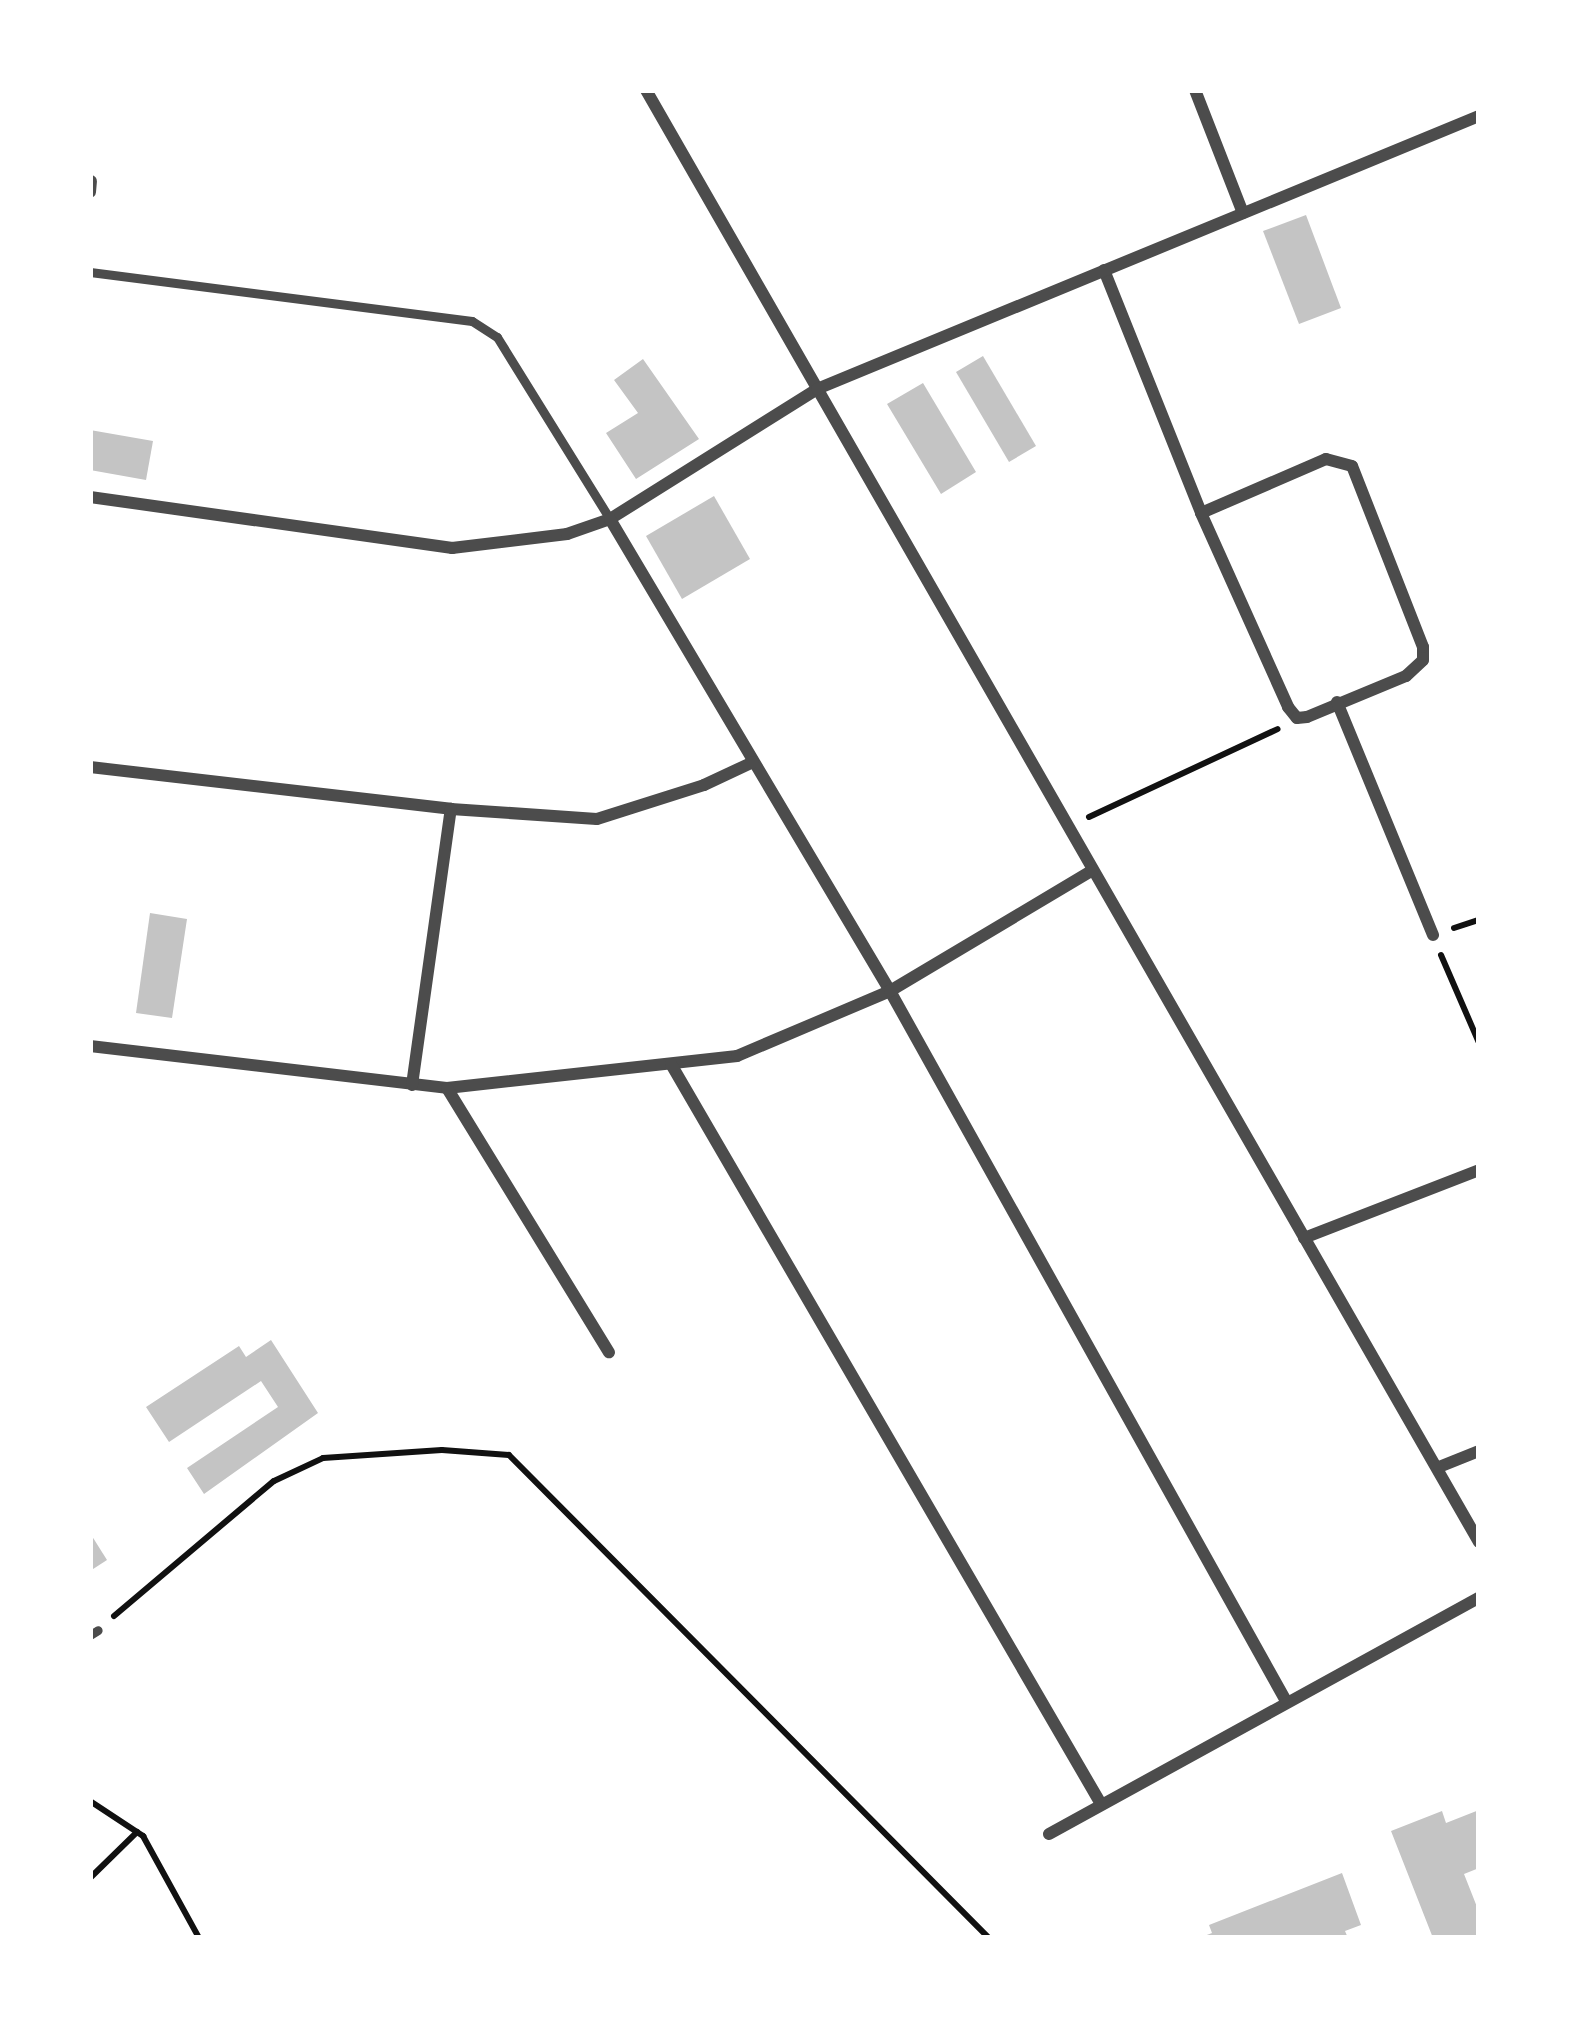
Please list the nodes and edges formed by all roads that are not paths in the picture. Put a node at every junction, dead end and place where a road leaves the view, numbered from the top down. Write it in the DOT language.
graph roads {
  1 [pos="646,90"];
  2 [pos="1196,90"];
  3 [pos="1479,116"];
  4 [pos="91,181"];
  5 [pos="90,192"];
  6 [pos="1243,213"];
  7 [pos="1104,270"];
  8 [pos="90,272"];
  9 [pos="817,389"];
  10 [pos="90,497"];
  11 [pos="1201,513"];
  12 [pos="610,518"];
  13 [pos="1337,702"];
  14 [pos="753,762"];
  15 [pos="90,767"];
  16 [pos="451,809"];
  17 [pos="1093,870"];
  18 [pos="1433,935"];
  19 [pos="890,991"];
  20 [pos="90,1046"];
  21 [pos="671,1064"];
  22 [pos="412,1085"];
  23 [pos="447,1088"];
  24 [pos="1479,1170"];
  25 [pos="1304,1238"];
  26 [pos="609,1352"];
  27 [pos="1479,1451"];
  28 [pos="1439,1467"];
  29 [pos="1479,1542"];
  30 [pos="1479,1598"];
  31 [pos="1286,1701"];
  32 [pos="1101,1804"];
  33 [pos="1049,1834"];
  1 -- 9 [label="street"];
  2 -- 6 [label="street"];
  3 -- 6 [label="street"];
  4 -- 5 [label="street"];
  6 -- 7 [label="street"];
  7 -- 9 [label="street"];
  7 -- 11 [label="street"];
  8 -- 12 [label="lane"];
  9 -- 12 [label="street"];
  9 -- 17 [label="street"];
  10 -- 12 [label="street"];
  11 -- 13 [label="street"];
  11 -- 13 [label="street"];
  12 -- 14 [label="street"];
  13 -- 18 [label="street"];
  14 -- 16 [label="street"];
  14 -- 19 [label="street"];
  15 -- 16 [label="street"];
  16 -- 22 [label="street"];
  17 -- 19 [label="street"];
  17 -- 25 [label="street"];
  19 -- 21 [label="street"];
  19 -- 31 [label="street"];
  20 -- 22 [label="street"];
  21 -- 23 [label="street"];
  21 -- 32 [label="street"];
  22 -- 23 [label="street"];
  23 -- 26 [label="street"];
  24 -- 25 [label="street"];
  25 -- 28 [label="street"];
  27 -- 28 [label="street"];
  28 -- 29 [label="street"];
  30 -- 31 [label="street"];
  31 -- 32 [label="street"];
  32 -- 33 [label="street"];
}
